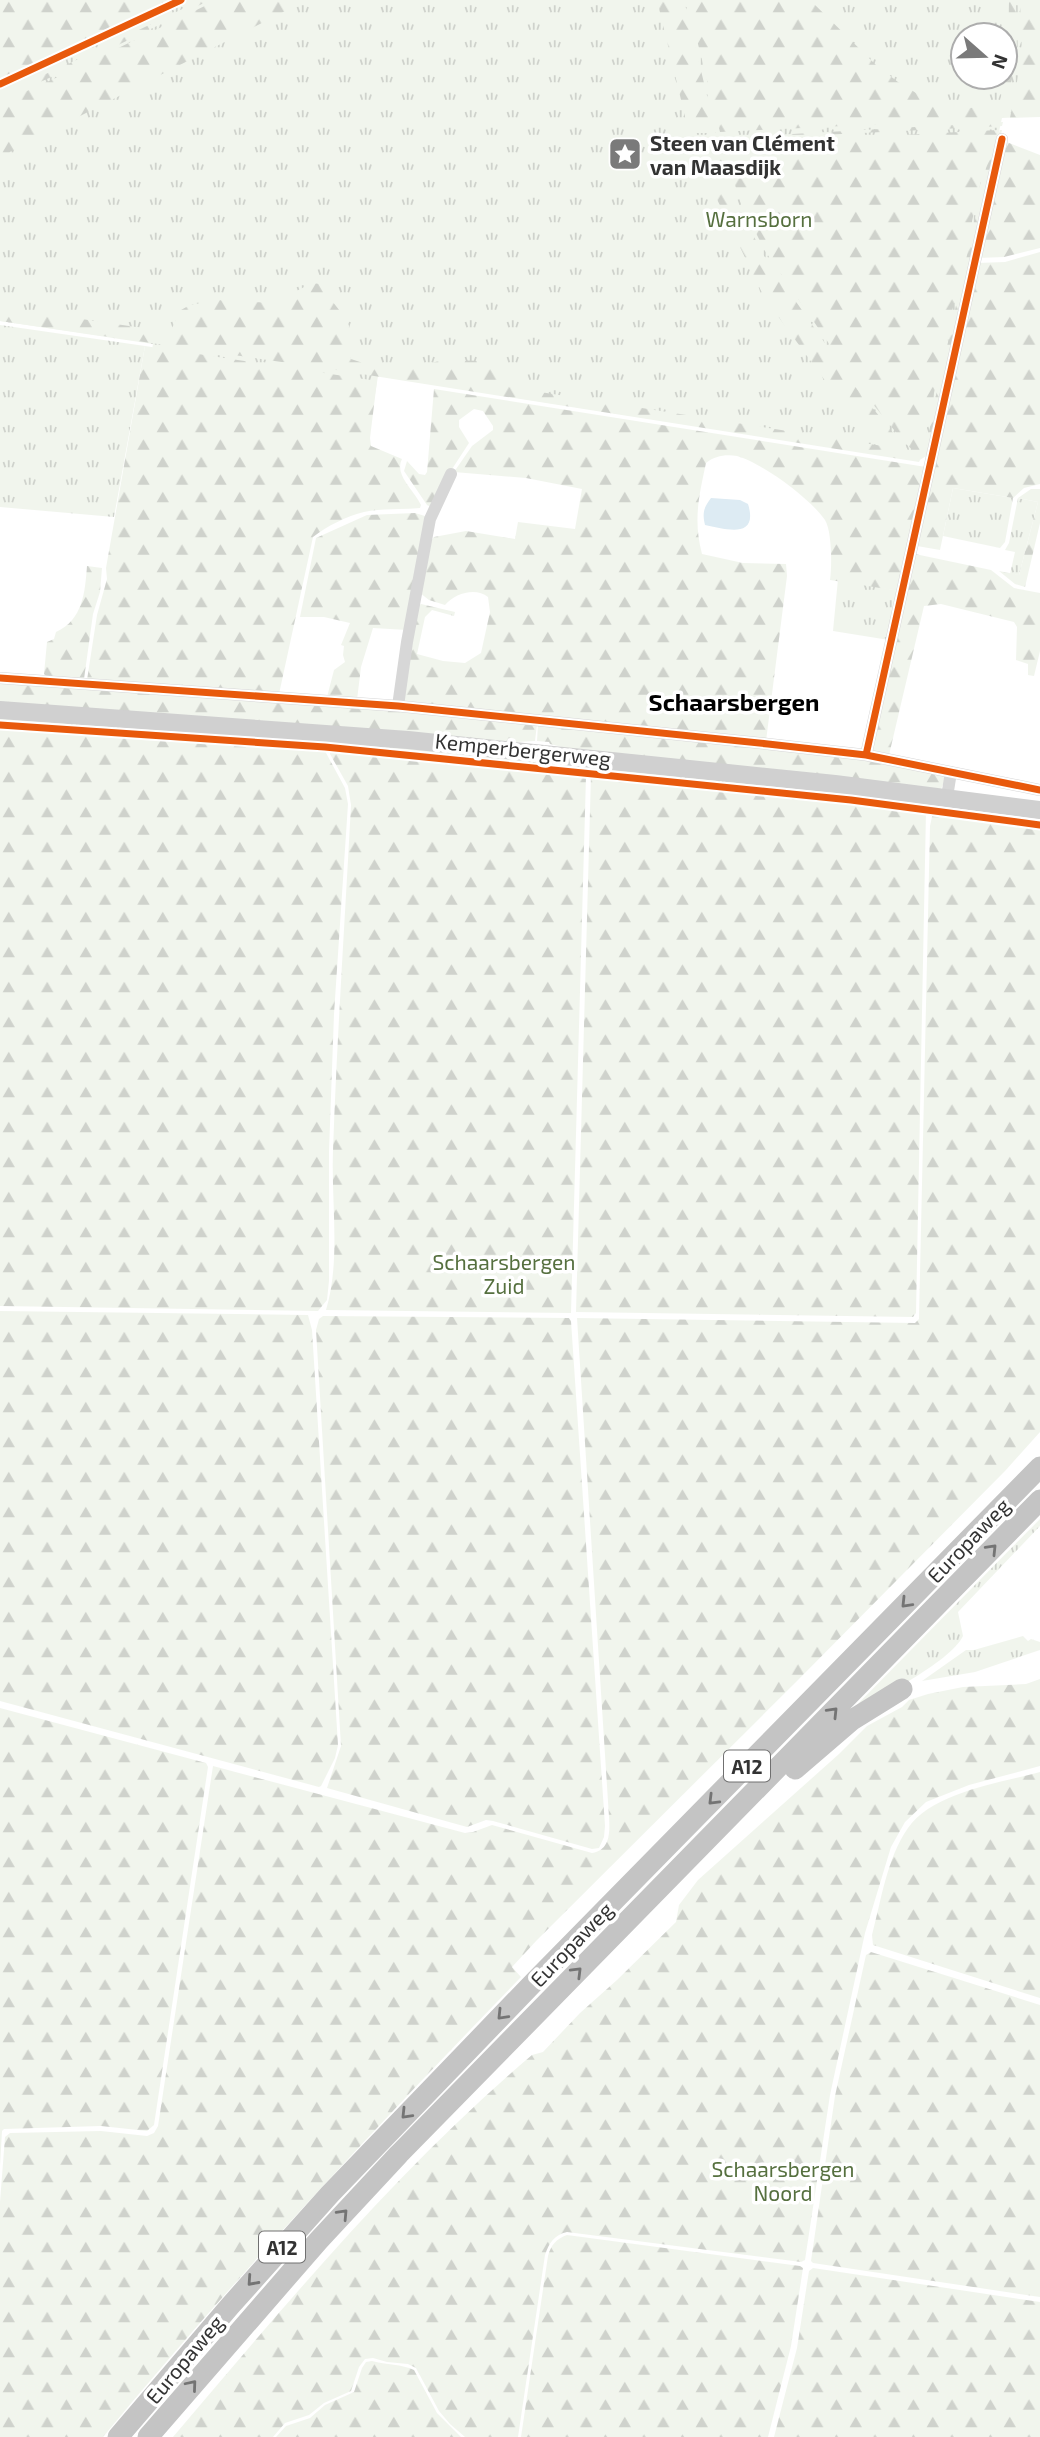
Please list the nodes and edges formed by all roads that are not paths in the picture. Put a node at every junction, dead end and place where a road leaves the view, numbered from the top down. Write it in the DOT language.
graph roads {
  1 [pos="1002,139"];
  2 [pos="451,474"];
  3 [pos="0,678"];
  4 [pos="398,706"];
  5 [pos="0,710"];
  6 [pos="866,755"];
  7 [pos="951,772"];
  8 [pos="1040,790"];
  9 [pos="947,797"];
  10 [pos="1040,810"];
  11 [pos="1040,1467"];
  12 [pos="1040,1500"];
  13 [pos="902,1689"];
  14 [pos="614,1936"];
  15 [pos="118,2437"];
  16 [pos="148,2437"];
  1 -- 6 [label="street"];
  2 -- 4 [label="street"];
  3 -- 4 [label="street, Kemperbergerweg"];
  4 -- 6 [label="street, Kemperbergerweg"];
  5 -- 9 [label="main road, Kemperbergerweg"];
  6 -- 7 [label="street, Kemperbergerweg"];
  7 -- 8 [label="street, Kemperbergerweg"];
  7 -- 9 [label="street"];
  9 -- 10 [label="main road, Kemperbergerweg"];
  11 -- 15 [label="highway, Europaweg / A12, one-way"];
  14 -- 12 [label="highway, Europaweg / A12, one-way"];
  13 -- 14 [label="highway, A12"];
  16 -- 14 [label="highway, Europaweg / A12, one-way"];
}
